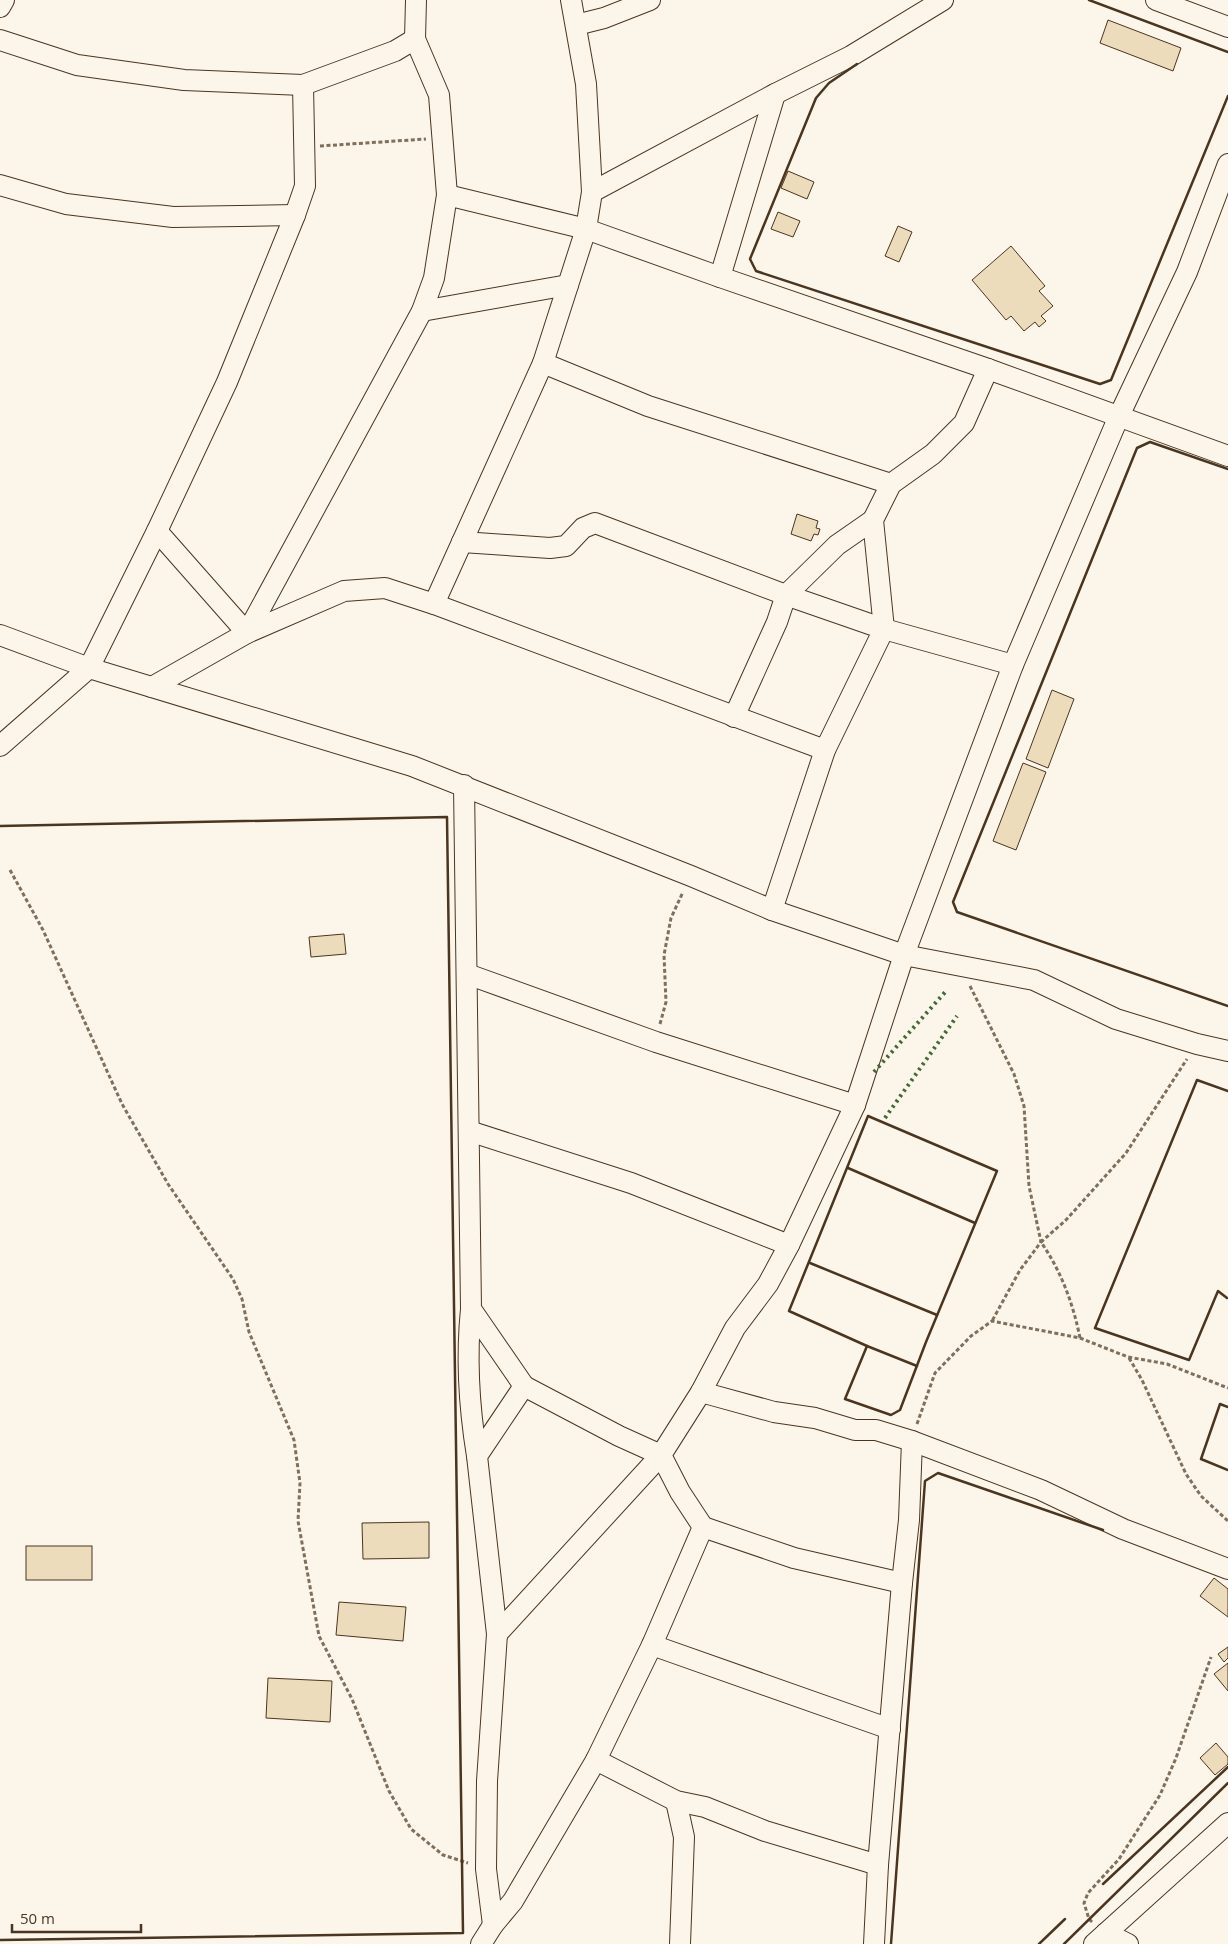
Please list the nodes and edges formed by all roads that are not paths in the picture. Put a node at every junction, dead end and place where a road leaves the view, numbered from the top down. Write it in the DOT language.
graph roads {
  1 [pos="4,0"];
  2 [pos="416,0"];
  3 [pos="571,0"];
  4 [pos="650,0"];
  5 [pos="943,0"];
  6 [pos="1156,0"];
  7 [pos="0,6"];
  8 [pos="576,26"];
  9 [pos="1228,27"];
  10 [pos="415,39"];
  11 [pos="0,40"];
  12 [pos="303,85"];
  13 [pos="775,94"];
  14 [pos="1228,164"];
  15 [pos="0,185"];
  16 [pos="592,192"];
  17 [pos="447,195"];
  18 [pos="295,215"];
  19 [pos="586,229"];
  20 [pos="720,277"];
  21 [pos="568,285"];
  22 [pos="422,311"];
  23 [pos="543,363"];
  24 [pos="988,369"];
  25 [pos="1119,416"];
  26 [pos="1228,456"];
  27 [pos="891,484"];
  28 [pos="873,520"];
  29 [pos="157,531"];
  30 [pos="462,542"];
  31 [pos="786,595"];
  32 [pos="434,604"];
  33 [pos="884,629"];
  34 [pos="246,633"];
  35 [pos="0,635"];
  36 [pos="1013,665"];
  37 [pos="89,668"];
  38 [pos="152,687"];
  39 [pos="734,717"];
  40 [pos="0,746"];
  41 [pos="825,750"];
  42 [pos="464,785"];
  43 [pos="772,910"];
  44 [pos="904,955"];
  45 [pos="467,974"];
  46 [pos="1228,1051"];
  47 [pos="855,1105"];
  48 [pos="469,1131"];
  49 [pos="788,1245"];
  50 [pos="471,1309"];
  51 [pos="524,1386"];
  52 [pos="702,1392"];
  53 [pos="912,1441"];
  54 [pos="661,1455"];
  55 [pos="477,1456"];
  56 [pos="703,1527"];
  57 [pos="1228,1569"];
  58 [pos="902,1583"];
  59 [pos="497,1634"];
  60 [pos="652,1646"];
  61 [pos="890,1729"];
  62 [pos="596,1760"];
  63 [pos="676,1800"];
  64 [pos="1224,1831"];
  65 [pos="878,1865"];
  66 [pos="493,1925"];
  67 [pos="1100,1939"];
  68 [pos="481,1944"];
  69 [pos="680,1944"];
  70 [pos="874,1944"];
  71 [pos="1128,1944"];
  1 -- 7 [label="street"];
  2 -- 10 [label="street"];
  3 -- 8 [label="street"];
  4 -- 8 [label="street"];
  5 -- 13 [label="street"];
  6 -- 9 [label="street"];
  8 -- 16 [label="street"];
  10 -- 12 [label="street"];
  10 -- 17 [label="street"];
  11 -- 12 [label="street"];
  12 -- 18 [label="street"];
  13 -- 16 [label="street"];
  13 -- 20 [label="street"];
  14 -- 25 [label="street"];
  15 -- 18 [label="street"];
  16 -- 19 [label="street"];
  17 -- 19 [label="street"];
  17 -- 22 [label="street"];
  18 -- 29 [label="street"];
  19 -- 20 [label="street"];
  19 -- 21 [label="street"];
  20 -- 24 [label="street"];
  21 -- 22 [label="street"];
  21 -- 23 [label="street"];
  22 -- 34 [label="street"];
  23 -- 27 [label="street"];
  23 -- 30 [label="street"];
  24 -- 25 [label="street"];
  24 -- 27 [label="street"];
  25 -- 26 [label="street"];
  25 -- 36 [label="street"];
  27 -- 28 [label="street"];
  28 -- 31 [label="street"];
  28 -- 33 [label="street"];
  29 -- 34 [label="street"];
  29 -- 37 [label="street"];
  30 -- 31 [label="street"];
  30 -- 32 [label="street"];
  31 -- 33 [label="street"];
  31 -- 39 [label="street"];
  32 -- 34 [label="street"];
  32 -- 39 [label="street"];
  33 -- 36 [label="street"];
  33 -- 41 [label="street"];
  34 -- 38 [label="street"];
  35 -- 37 [label="street"];
  36 -- 44 [label="street"];
  37 -- 38 [label="street"];
  37 -- 40 [label="street"];
  38 -- 42 [label="street"];
  39 -- 41 [label="street"];
  41 -- 43 [label="street"];
  42 -- 43 [label="street"];
  42 -- 45 [label="street"];
  43 -- 44 [label="street"];
  44 -- 46 [label="street"];
  44 -- 47 [label="street"];
  45 -- 47 [label="street"];
  45 -- 48 [label="street"];
  47 -- 49 [label="street"];
  48 -- 49 [label="street"];
  48 -- 50 [label="street"];
  49 -- 52 [label="street"];
  50 -- 51 [label="street"];
  50 -- 55 [label="street"];
  51 -- 54 [label="street"];
  51 -- 55 [label="street"];
  52 -- 53 [label="street"];
  52 -- 54 [label="street"];
  53 -- 57 [label="street"];
  53 -- 58 [label="street"];
  54 -- 56 [label="street"];
  54 -- 59 [label="street"];
  55 -- 59 [label="street"];
  56 -- 58 [label="street"];
  56 -- 60 [label="street"];
  58 -- 61 [label="street"];
  59 -- 66 [label="street"];
  60 -- 61 [label="street"];
  60 -- 62 [label="street"];
  61 -- 65 [label="street"];
  62 -- 63 [label="street"];
  62 -- 66 [label="street"];
  63 -- 65 [label="street"];
  63 -- 69 [label="street"];
  64 -- 67 [label="street"];
  65 -- 70 [label="street"];
  66 -- 68 [label="street"];
  67 -- 71 [label="street"];
}
